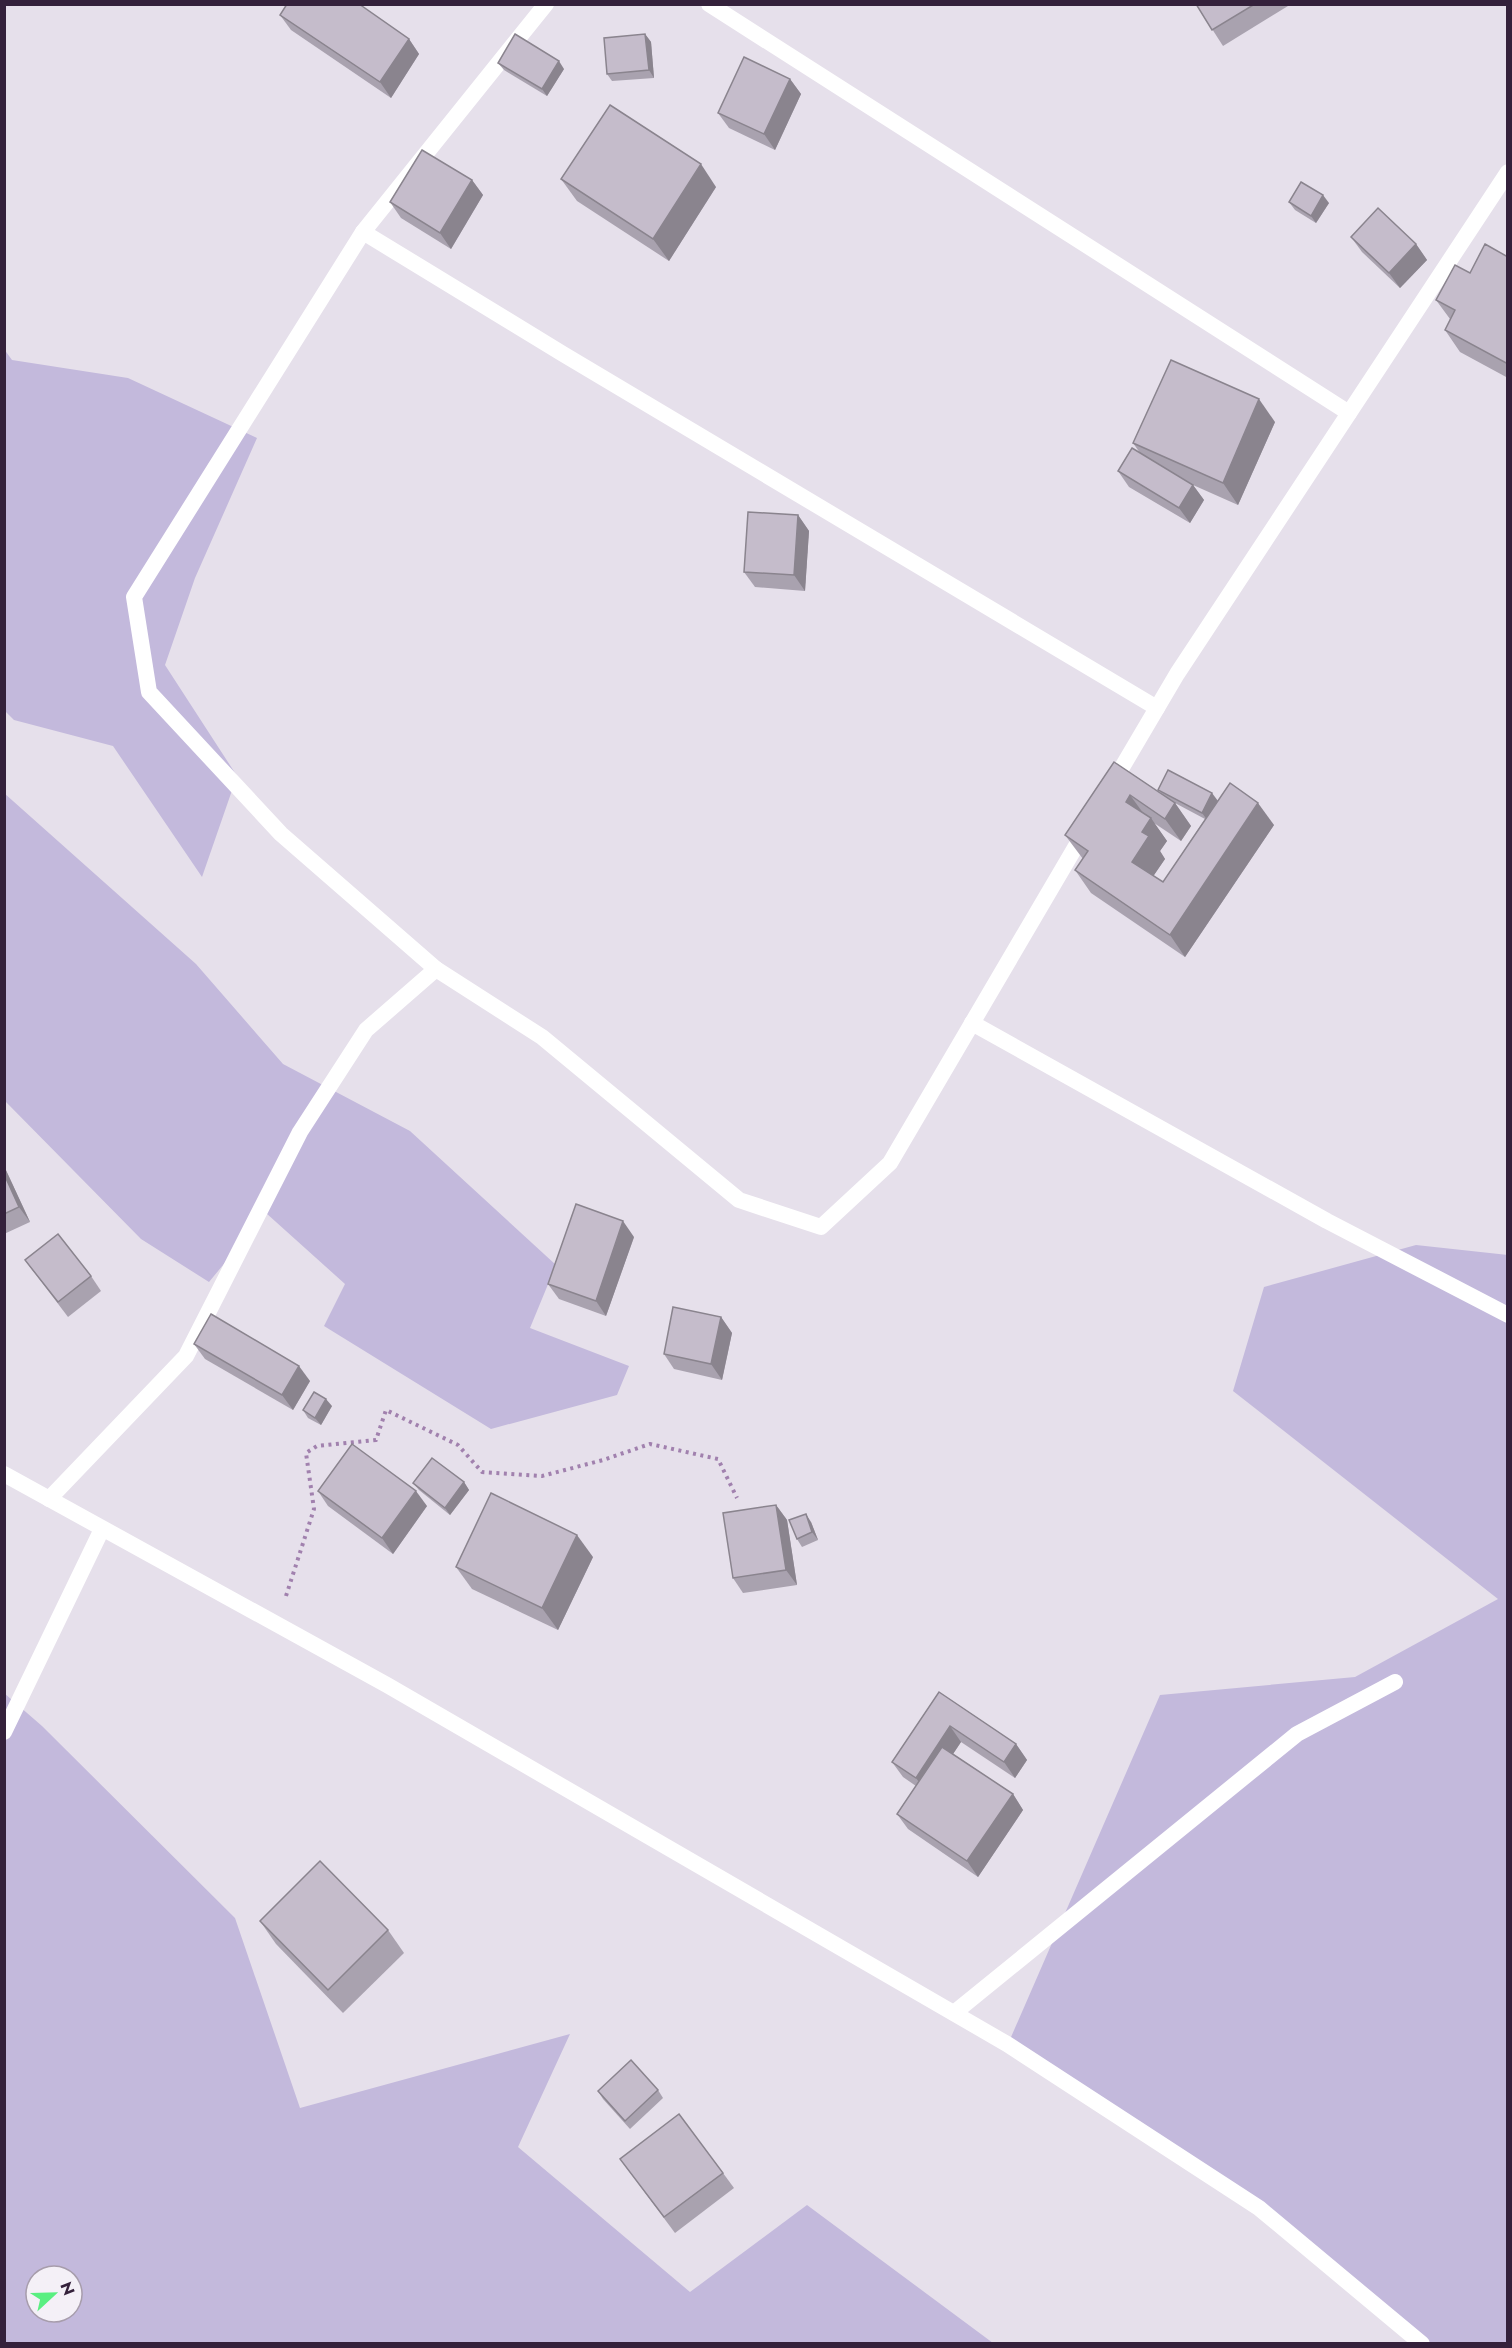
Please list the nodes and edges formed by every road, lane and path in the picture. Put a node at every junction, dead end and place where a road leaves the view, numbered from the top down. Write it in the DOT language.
graph roads {
  1 [pos="546,4"];
  2 [pos="709,4"];
  3 [pos="1508,172"];
  4 [pos="363,232"];
  5 [pos="1349,413"];
  6 [pos="1157,708"];
  7 [pos="1103,799"];
  8 [pos="1091,820"];
  9 [pos="436,969"];
  10 [pos="972,1023"];
  11 [pos="1508,1315"];
  12 [pos="4,1474"];
  13 [pos="737,1498"];
  14 [pos="49,1499"];
  15 [pos="102,1529"];
  16 [pos="276,1625"];
  17 [pos="1395,1682"];
  18 [pos="4,1732"];
  19 [pos="954,2013"];
  20 [pos="1422,2343"];
  1 -- 4 [label="street"];
  2 -- 5 [label="street"];
  3 -- 5 [label="street"];
  4 -- 6 [label="street"];
  4 -- 9 [label="street"];
  5 -- 6 [label="street"];
  6 -- 7 [label="street"];
  8 -- 10 [label="street"];
  9 -- 10 [label="street"];
  9 -- 14 [label="street"];
  10 -- 11 [label="street"];
  12 -- 14 [label="street"];
  13 -- 16 [label="path"];
  14 -- 15 [label="street"];
  15 -- 16 [label="street"];
  15 -- 18 [label="street"];
  16 -- 19 [label="street"];
  17 -- 19 [label="street"];
  19 -- 20 [label="street"];
}
